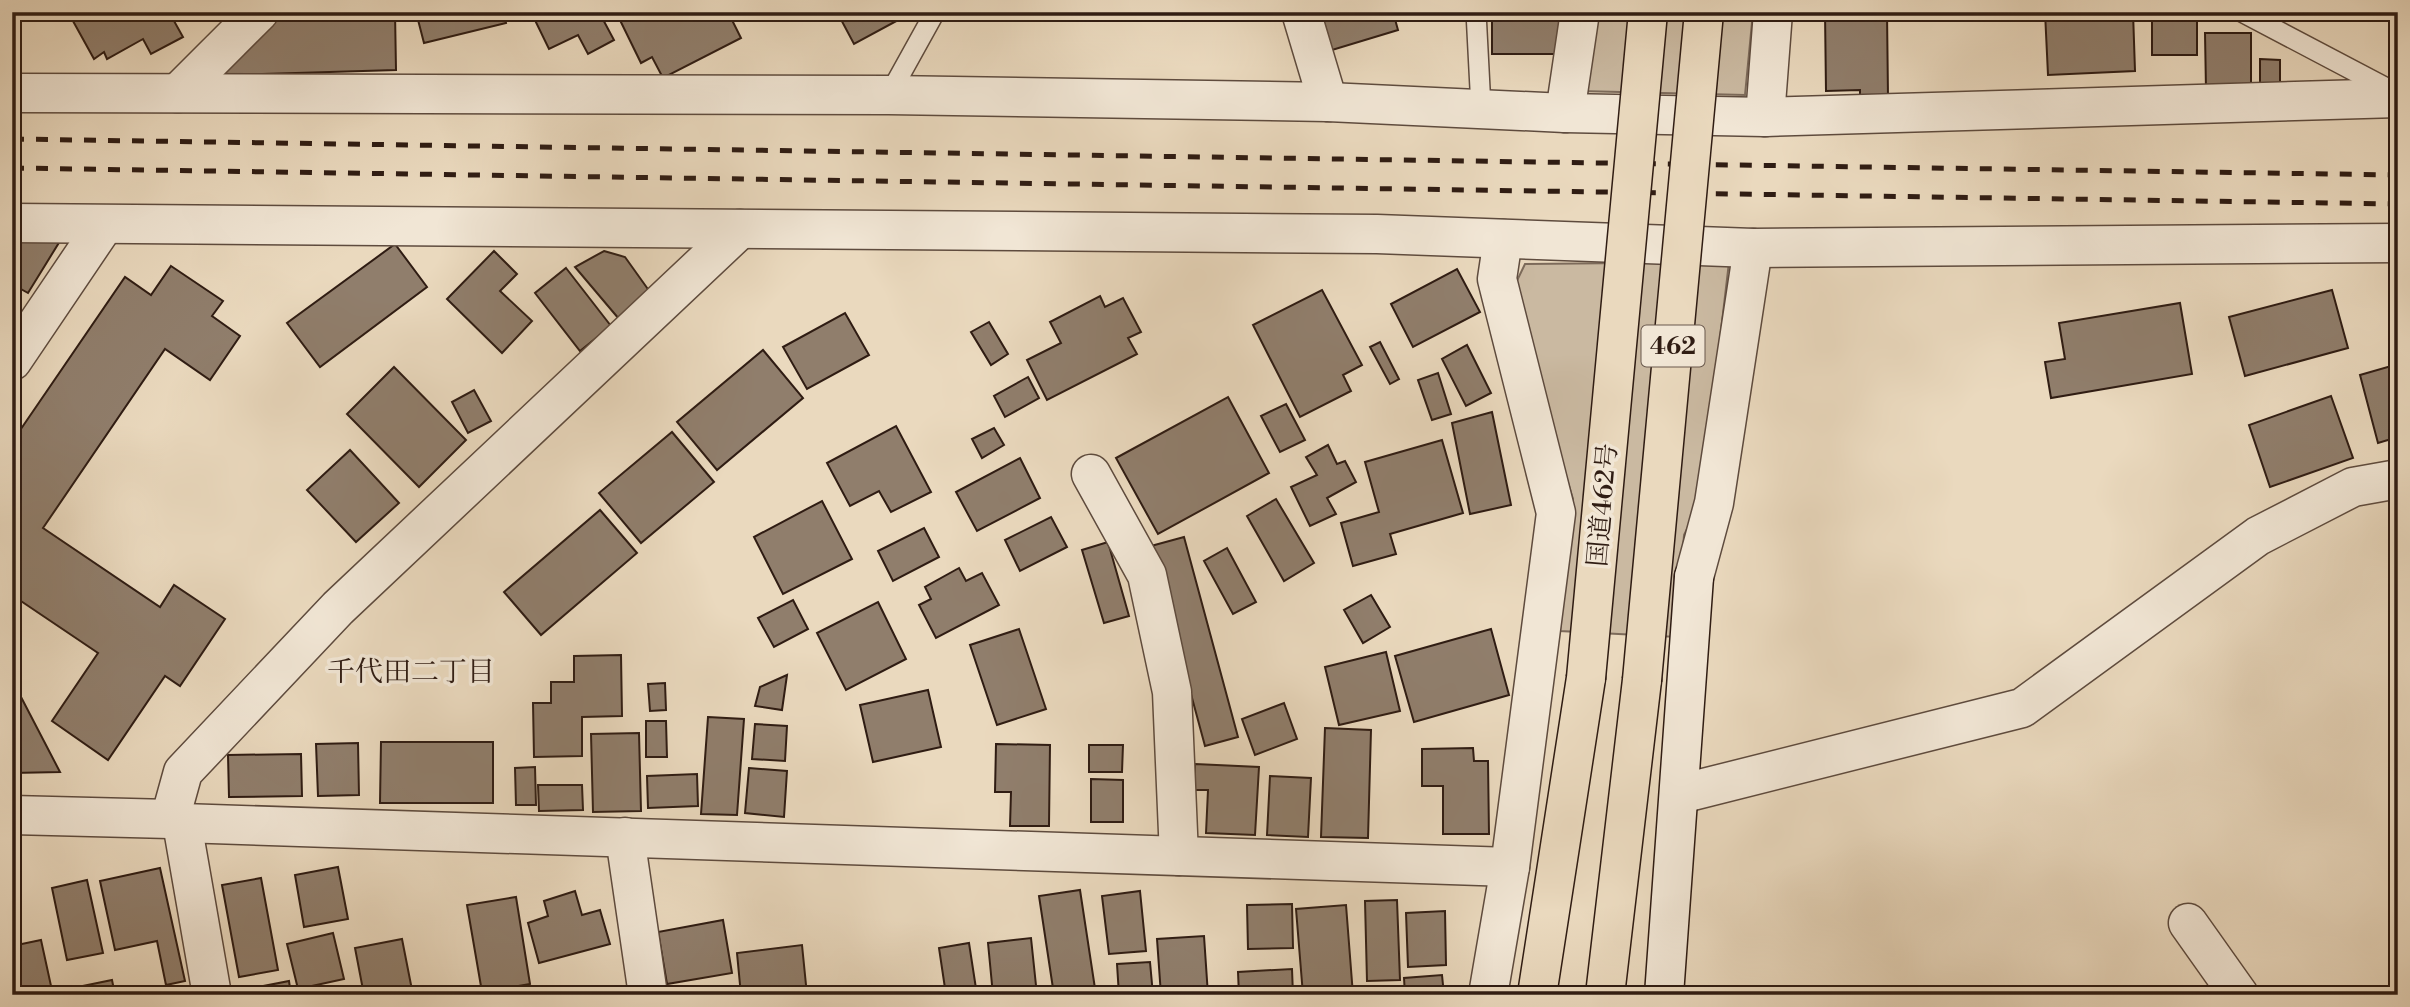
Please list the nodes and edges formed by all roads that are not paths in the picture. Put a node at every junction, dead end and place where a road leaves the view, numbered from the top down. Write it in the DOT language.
graph roads {
  1 [pos="259,12"];
  2 [pos="935,12"];
  3 [pos="1301,12"];
  4 [pos="1476,12"];
  5 [pos="1580,12"];
  6 [pos="1648,12"];
  7 [pos="1704,12"];
  8 [pos="1773,12"];
  9 [pos="2242,12"];
  10 [pos="12,93"];
  11 [pos="178,93"];
  12 [pos="889,95"];
  13 [pos="2398,96"];
  14 [pos="1328,102"];
  15 [pos="1481,108"];
  16 [pos="1565,113"];
  17 [pos="1765,117"];
  18 [pos="12,223"];
  19 [pos="104,225"];
  20 [pos="740,229"];
  21 [pos="1503,239"];
  22 [pos="2398,243"];
  23 [pos="1753,248"];
  24 [pos="12,361"];
  25 [pos="1091,474"];
  26 [pos="2398,479"];
  27 [pos="1680,794"];
  28 [pos="12,815"];
  29 [pos="176,821"];
  30 [pos="625,837"];
  31 [pos="1179,856"];
  32 [pos="1510,867"];
  33 [pos="2188,923"];
  34 [pos="212,995"];
  35 [pos="648,995"];
  36 [pos="1488,995"];
  37 [pos="1537,995"];
  38 [pos="1605,995"];
  39 [pos="1664,995"];
  40 [pos="2239,995"];
  1 -- 11 [label="street"];
  2 -- 12 [label="lane"];
  3 -- 14 [label="street"];
  4 -- 15 [label="lane"];
  5 -- 16 [label="street"];
  6 -- 37 [label="highway, 国道462号 / 462, bridge"];
  7 -- 38 [label="highway, 462, bridge"];
  8 -- 17 [label="street"];
  9 -- 13 [label="lane"];
  10 -- 11 [label="street"];
  11 -- 12 [label="street"];
  12 -- 14 [label="street"];
  13 -- 17 [label="street"];
  14 -- 15 [label="street"];
  15 -- 16 [label="street"];
  16 -- 17 [label="street"];
  18 -- 19 [label="street"];
  19 -- 20 [label="street"];
  19 -- 24 [label="street"];
  20 -- 21 [label="street"];
  20 -- 29 [label="street"];
  21 -- 23 [label="street"];
  21 -- 32 [label="street"];
  22 -- 23 [label="street"];
  23 -- 27 [label="street"];
  25 -- 31 [label="street"];
  26 -- 27 [label="street"];
  27 -- 39 [label="street"];
  28 -- 29 [label="street"];
  29 -- 30 [label="street"];
  29 -- 34 [label="street"];
  30 -- 31 [label="street"];
  30 -- 35 [label="street"];
  31 -- 32 [label="street"];
  32 -- 36 [label="street"];
  33 -- 40 [label="street"];
}
